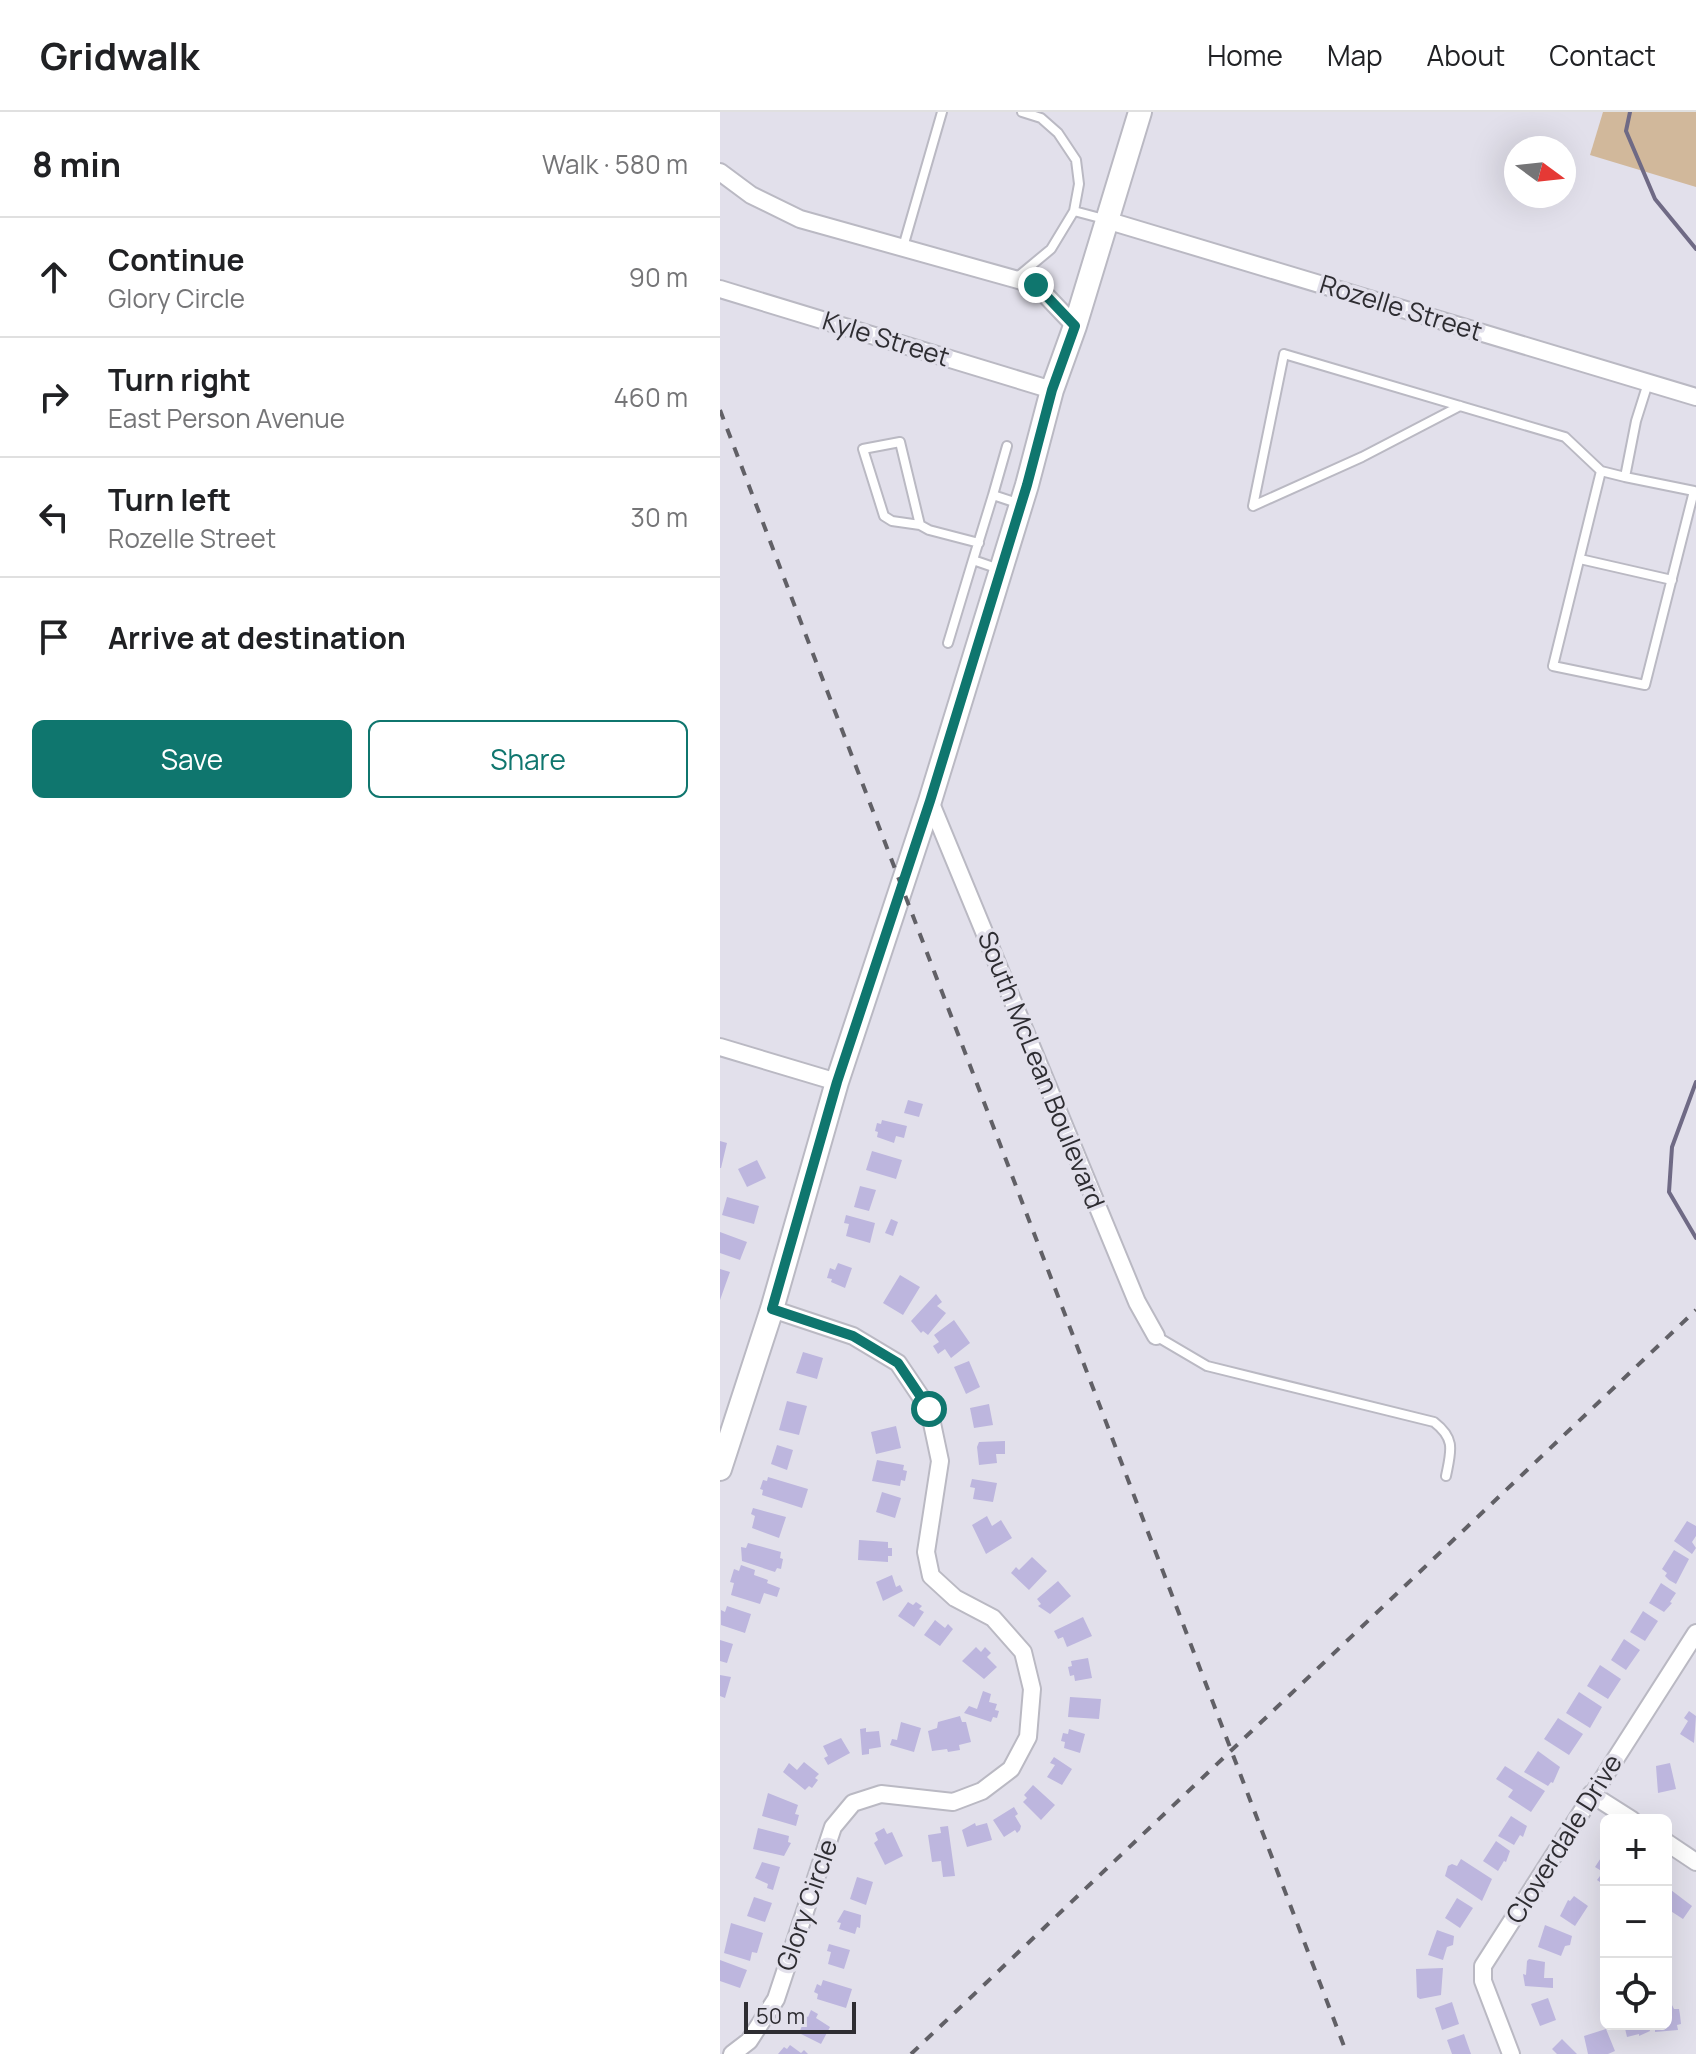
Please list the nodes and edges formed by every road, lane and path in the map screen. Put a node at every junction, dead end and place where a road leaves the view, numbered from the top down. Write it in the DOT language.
graph roads {
  1 [pos="942,112"];
  2 [pos="1022,112"];
  3 [pos="1140,112"];
  4 [pos="720,172"];
  5 [pos="1074,211"];
  6 [pos="1106,220"];
  7 [pos="903,248"];
  8 [pos="1014,279"];
  9 [pos="720,289"];
  10 [pos="1075,326"];
  11 [pos="1648,383"];
  12 [pos="1052,390"];
  13 [pos="1696,397"];
  14 [pos="1460,406"];
  15 [pos="1007,446"];
  16 [pos="1601,471"];
  17 [pos="1625,477"];
  18 [pos="993,495"];
  19 [pos="1021,504"];
  20 [pos="920,525"];
  21 [pos="979,543"];
  22 [pos="1580,559"];
  23 [pos="973,560"];
  24 [pos="1001,570"];
  25 [pos="1672,580"];
  26 [pos="948,643"];
  27 [pos="930,801"];
  28 [pos="720,1047"];
  29 [pos="837,1082"];
  30 [pos="772,1309"];
  31 [pos="1156,1336"];
  32 [pos="720,1469"];
  33 [pos="1446,1476"];
  34 [pos="1696,1633"];
  35 [pos="1591,1794"];
  36 [pos="1623,1814"];
  37 [pos="1672,1846"];
  38 [pos="1696,1862"];
  39 [pos="732,2054"];
  40 [pos="1511,2054"];
  1 -- 7 [label="lane"];
  2 -- 5 [label="lane"];
  3 -- 6 [label="main road"];
  4 -- 7 [label="street"];
  5 -- 6 [label="lane"];
  5 -- 8 [label="lane"];
  6 -- 10 [label="main road"];
  6 -- 11 [label="street, Rozelle Street"];
  7 -- 8 [label="street"];
  8 -- 10 [label="street"];
  9 -- 12 [label="street, Kyle Street"];
  10 -- 12 [label="main road"];
  11 -- 13 [label="street, Rozelle Street"];
  11 -- 17 [label="lane"];
  12 -- 19 [label="main road"];
  14 -- 14 [label="lane"];
  14 -- 16 [label="lane"];
  15 -- 18 [label="lane"];
  16 -- 17 [label="lane"];
  16 -- 22 [label="lane"];
  17 -- 25 [label="lane"];
  18 -- 19 [label="lane"];
  18 -- 21 [label="lane"];
  19 -- 24 [label="main road"];
  20 -- 20 [label="lane"];
  20 -- 21 [label="lane"];
  21 -- 23 [label="lane"];
  22 -- 25 [label="lane"];
  22 -- 25 [label="lane"];
  23 -- 24 [label="lane"];
  23 -- 26 [label="lane"];
  24 -- 27 [label="main road"];
  27 -- 29 [label="main road"];
  27 -- 31 [label="street, South McLean Boulevard"];
  28 -- 29 [label="street"];
  29 -- 30 [label="main road"];
  30 -- 32 [label="main road"];
  30 -- 39 [label="street, Glory Circle"];
  31 -- 33 [label="lane"];
  34 -- 35 [label="street, Cloverdale Drive"];
  35 -- 36 [label="street"];
  35 -- 40 [label="street, Cloverdale Drive"];
  37 -- 38 [label="street"];
}
